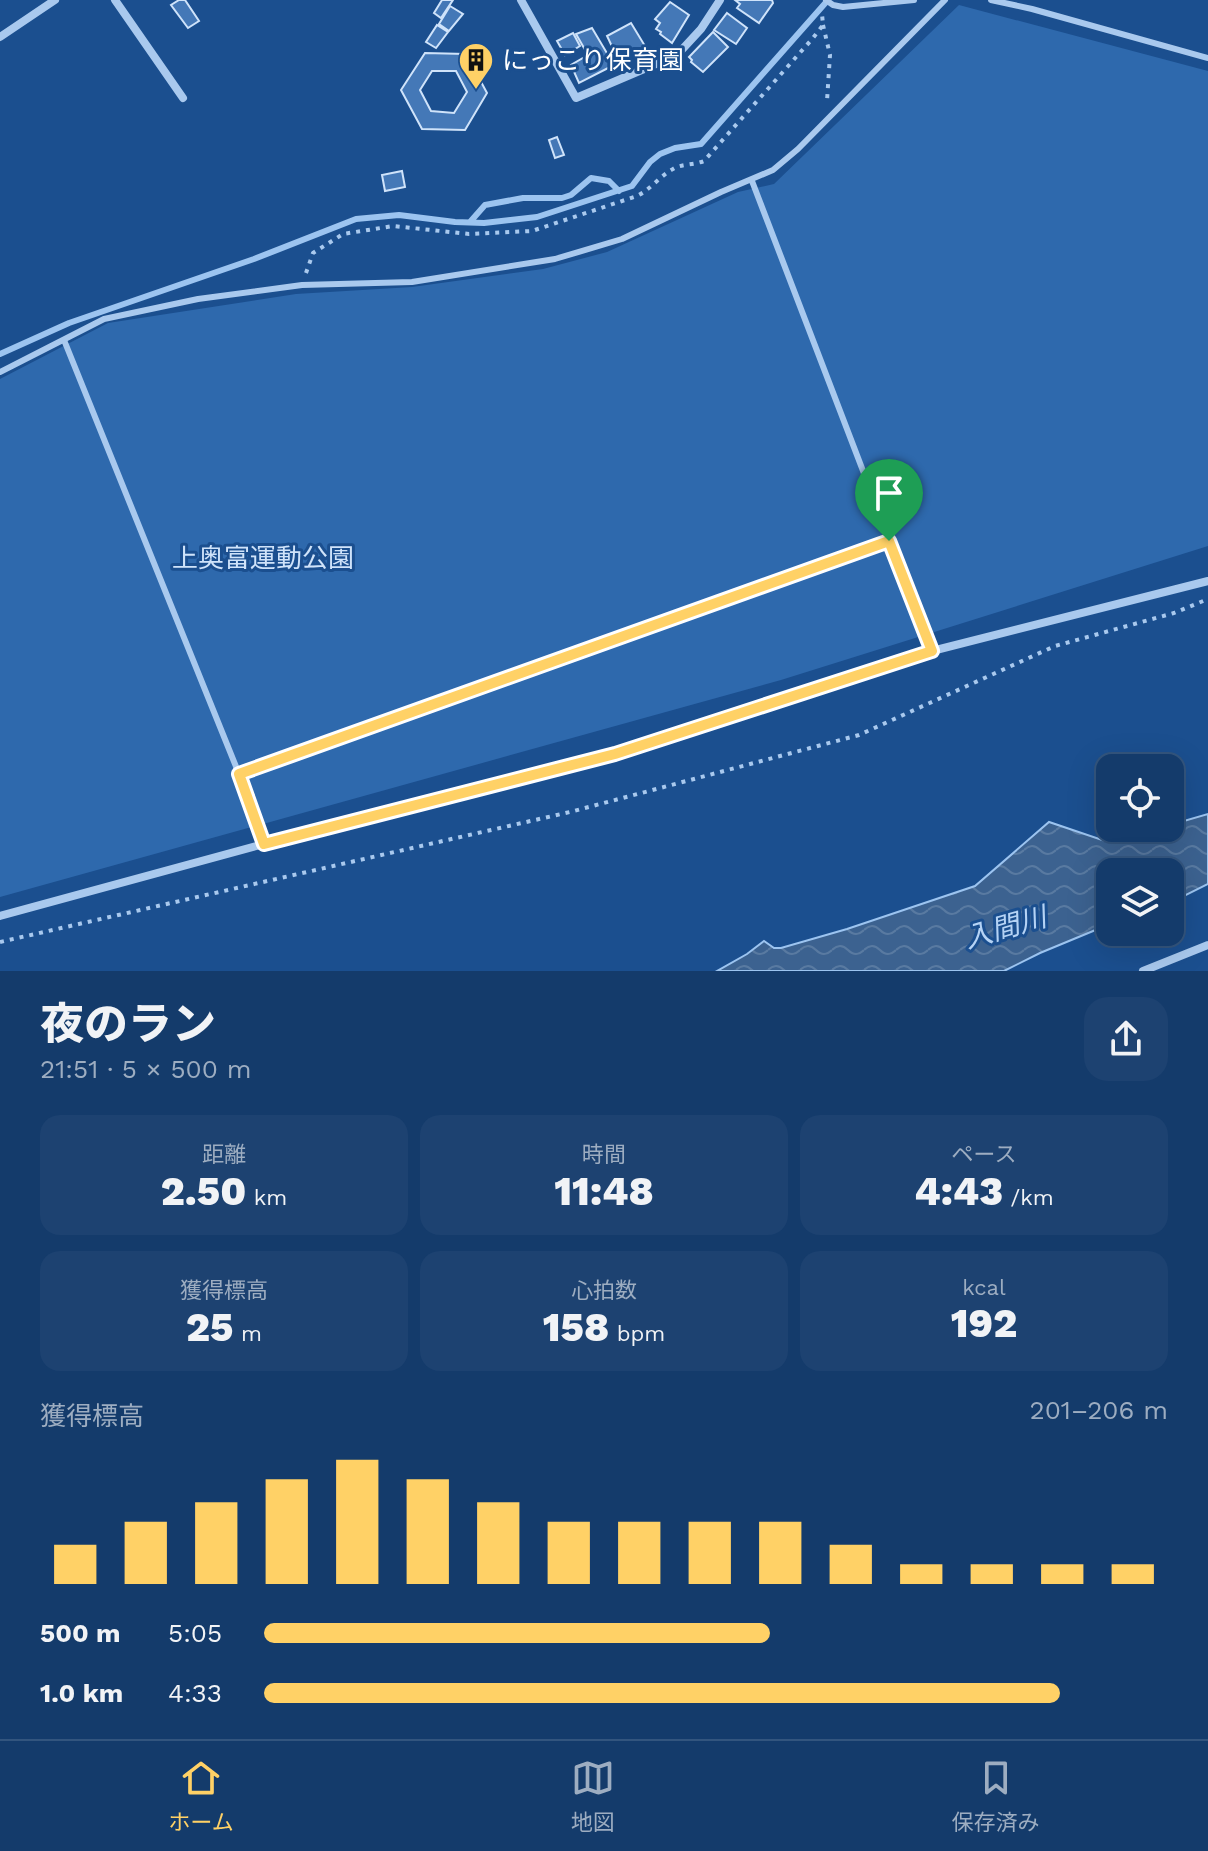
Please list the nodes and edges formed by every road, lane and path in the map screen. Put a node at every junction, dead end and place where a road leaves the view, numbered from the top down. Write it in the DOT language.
graph roads {
  1 [pos="55,0"];
  2 [pos="115,0"];
  3 [pos="521,0"];
  4 [pos="720,0"];
  5 [pos="825,0"];
  6 [pos="914,0"];
  7 [pos="945,0"];
  8 [pos="991,0"];
  9 [pos="823,25"];
  10 [pos="0,37"];
  11 [pos="1208,58"];
  12 [pos="183,98"];
  13 [pos="822,123"];
  14 [pos="752,181"];
  15 [pos="302,285"];
  16 [pos="64,340"];
  17 [pos="0,372"];
  18 [pos="889,541"];
  19 [pos="1208,581"];
  20 [pos="1208,599"];
  21 [pos="932,651"];
  22 [pos="239,774"];
  23 [pos="264,844"];
  24 [pos="0,916"];
  25 [pos="0,942"];
  26 [pos="1208,945"];
  27 [pos="1143,971"];
  1 -- 10 [label="street"];
  2 -- 12 [label="street"];
  3 -- 4 [label="street"];
  5 -- 6 [label="lane"];
  5 -- 9 [label="path"];
  7 -- 13 [label="lane"];
  8 -- 11 [label="lane"];
  9 -- 13 [label="path"];
  9 -- 15 [label="path"];
  13 -- 14 [label="lane"];
  14 -- 15 [label="lane"];
  14 -- 18 [label="lane"];
  15 -- 16 [label="lane"];
  16 -- 17 [label="lane"];
  16 -- 22 [label="lane"];
  18 -- 21 [label="lane"];
  18 -- 22 [label="lane"];
  19 -- 21 [label="street"];
  20 -- 25 [label="path"];
  21 -- 23 [label="street"];
  22 -- 23 [label="lane"];
  23 -- 24 [label="street"];
  26 -- 27 [label="street"];
}
